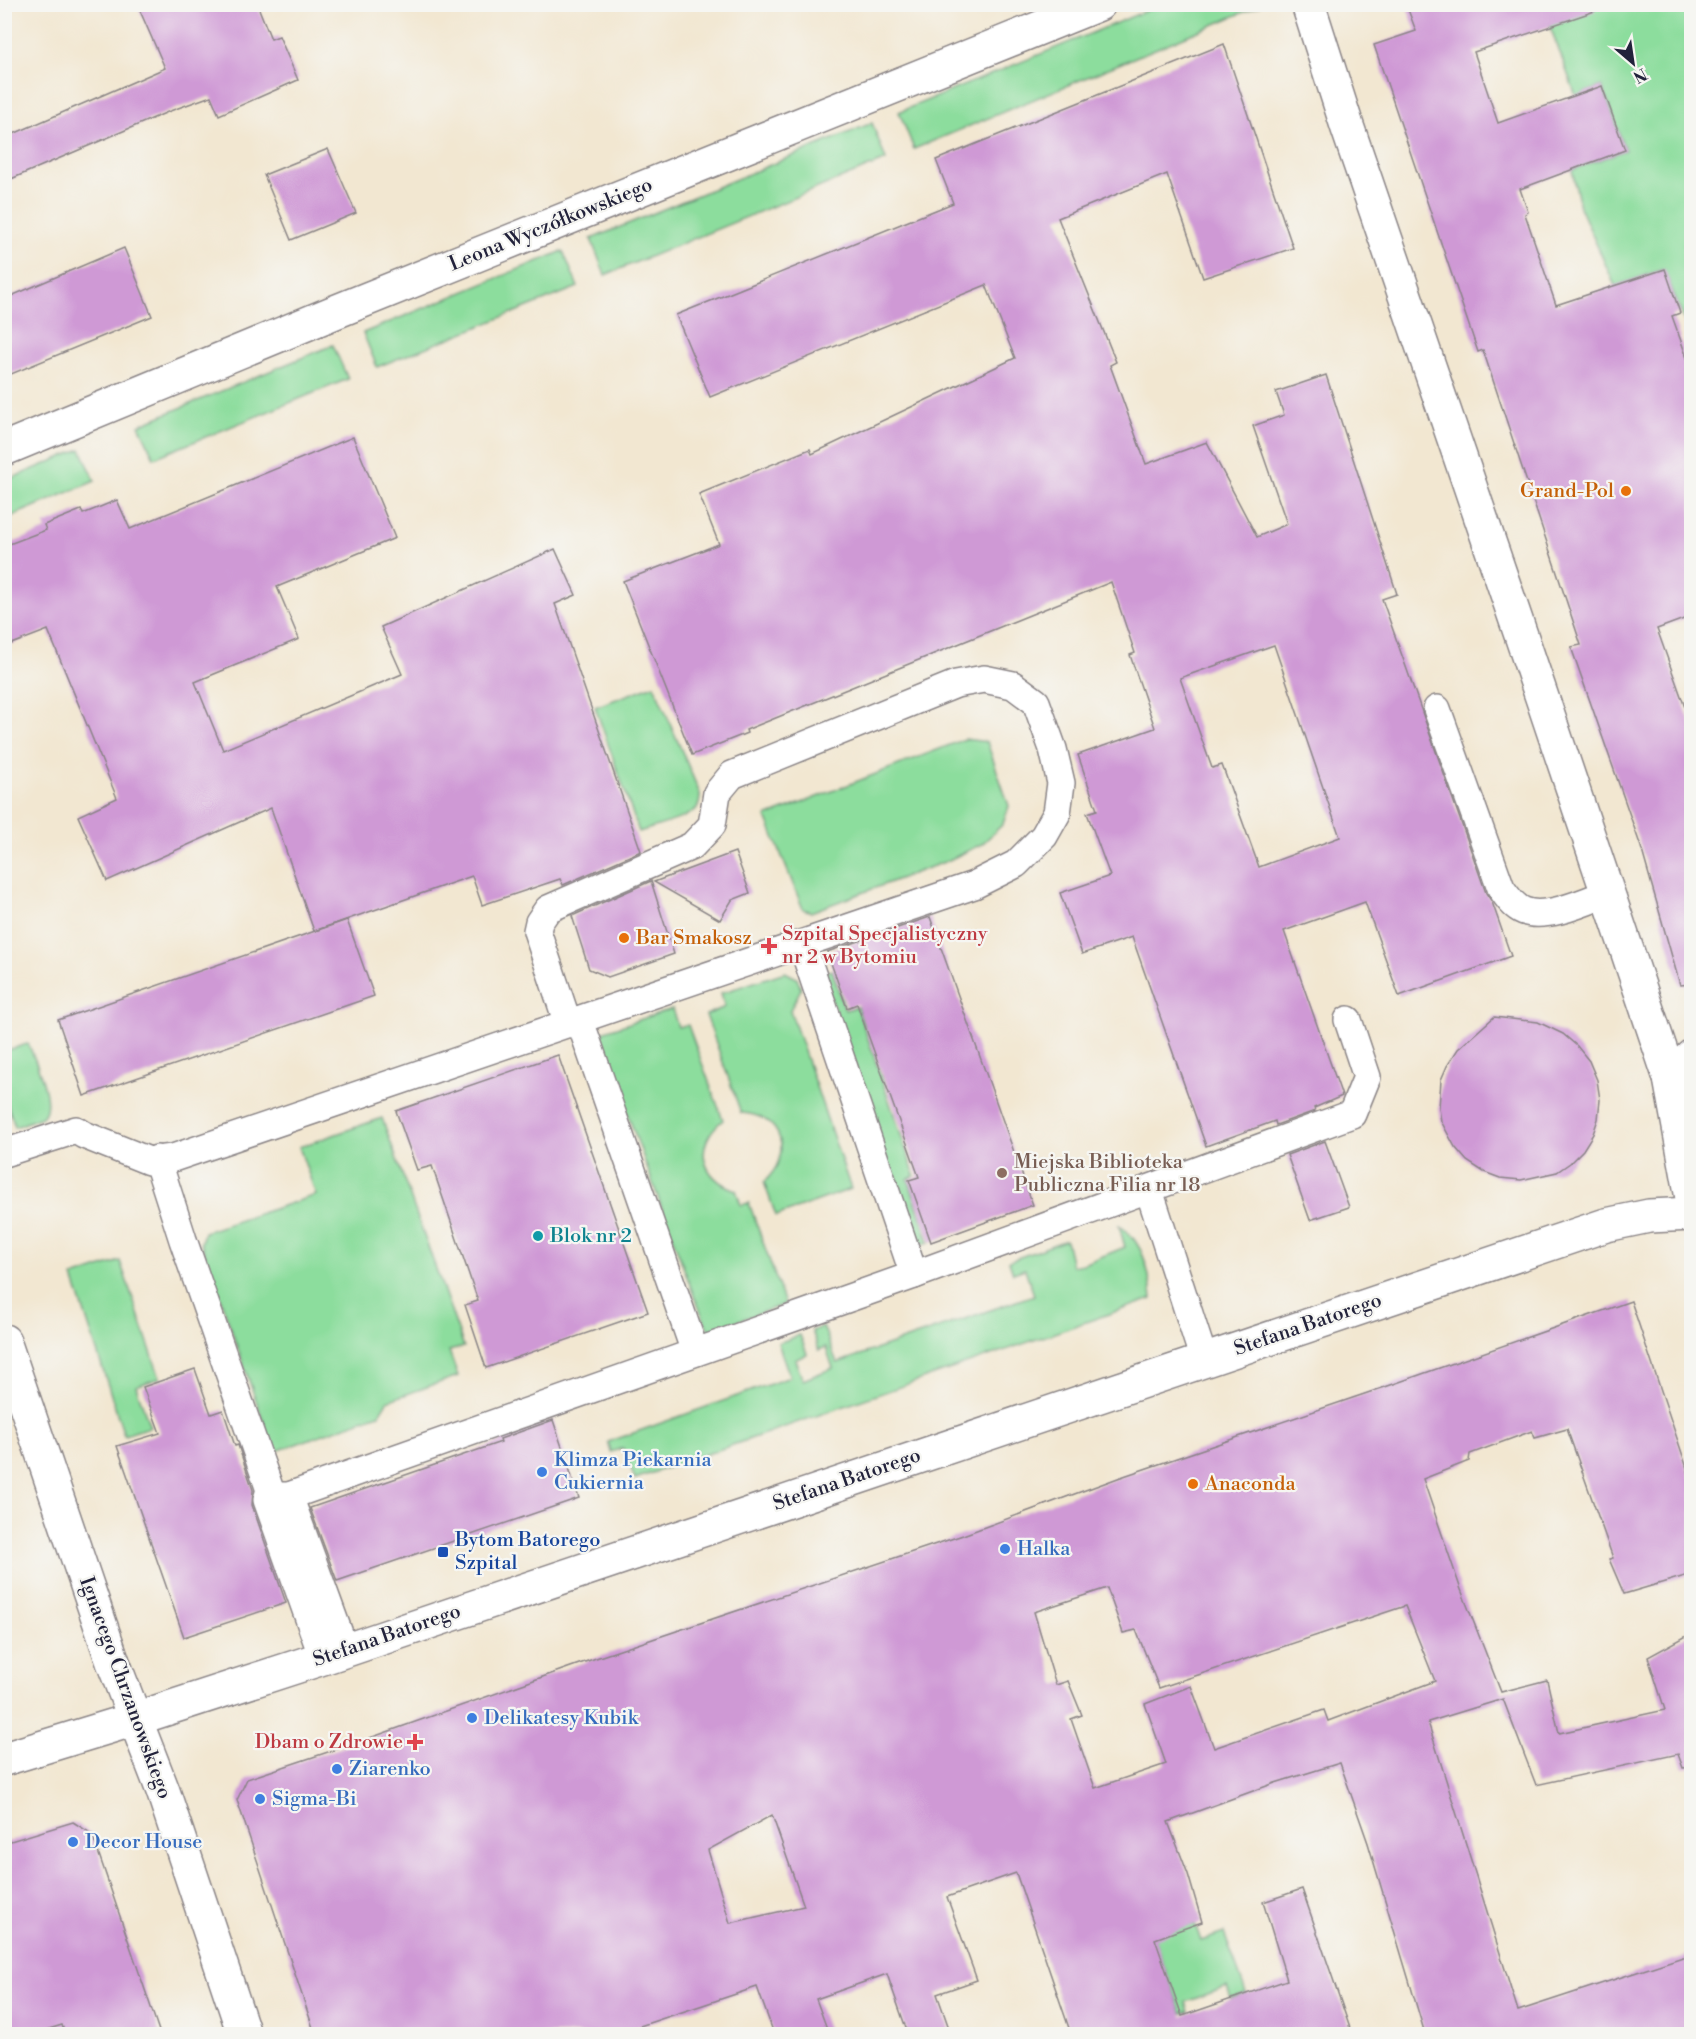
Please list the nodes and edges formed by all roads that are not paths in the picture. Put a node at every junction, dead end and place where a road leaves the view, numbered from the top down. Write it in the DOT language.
graph roads {
  1 [pos="1099,4"];
  2 [pos="1308,4"];
  3 [pos="4,449"];
  4 [pos="1437,709"];
  5 [pos="1608,893"];
  6 [pos="802,944"];
  7 [pos="1348,1020"];
  8 [pos="574,1023"];
  9 [pos="1681,1067"];
  10 [pos="4,1153"];
  11 [pos="157,1159"];
  12 [pos="1149,1190"];
  13 [pos="1692,1198"];
  14 [pos="1692,1214"];
  15 [pos="914,1275"];
  16 [pos="4,1341"];
  17 [pos="695,1352"];
  18 [pos="1204,1360"];
  19 [pos="279,1493"];
  20 [pos="334,1654"];
  21 [pos="135,1719"];
  22 [pos="4,1758"];
  23 [pos="244,2034"];
  1 -- 3 [label="street, Leona Wyczółkowskiego"];
  2 -- 5 [label="street"];
  4 -- 5 [label="lane"];
  5 -- 9 [label="street"];
  6 -- 8 [label="lane"];
  6 -- 8 [label="lane"];
  6 -- 15 [label="lane"];
  7 -- 12 [label="lane"];
  8 -- 11 [label="lane"];
  8 -- 17 [label="lane"];
  9 -- 13 [label="street"];
  10 -- 11 [label="lane"];
  11 -- 19 [label="lane"];
  12 -- 15 [label="lane"];
  12 -- 18 [label="lane"];
  14 -- 18 [label="street, Stefana Batorego"];
  15 -- 17 [label="lane"];
  16 -- 21 [label="street, Ignacego Chrzanowskiego"];
  17 -- 19 [label="lane"];
  18 -- 20 [label="street, Stefana Batorego"];
  19 -- 20 [label="lane"];
  20 -- 21 [label="street, Stefana Batorego"];
  21 -- 22 [label="street, Stefana Batorego"];
  21 -- 23 [label="street, Ignacego Chrzanowskiego"];
}
